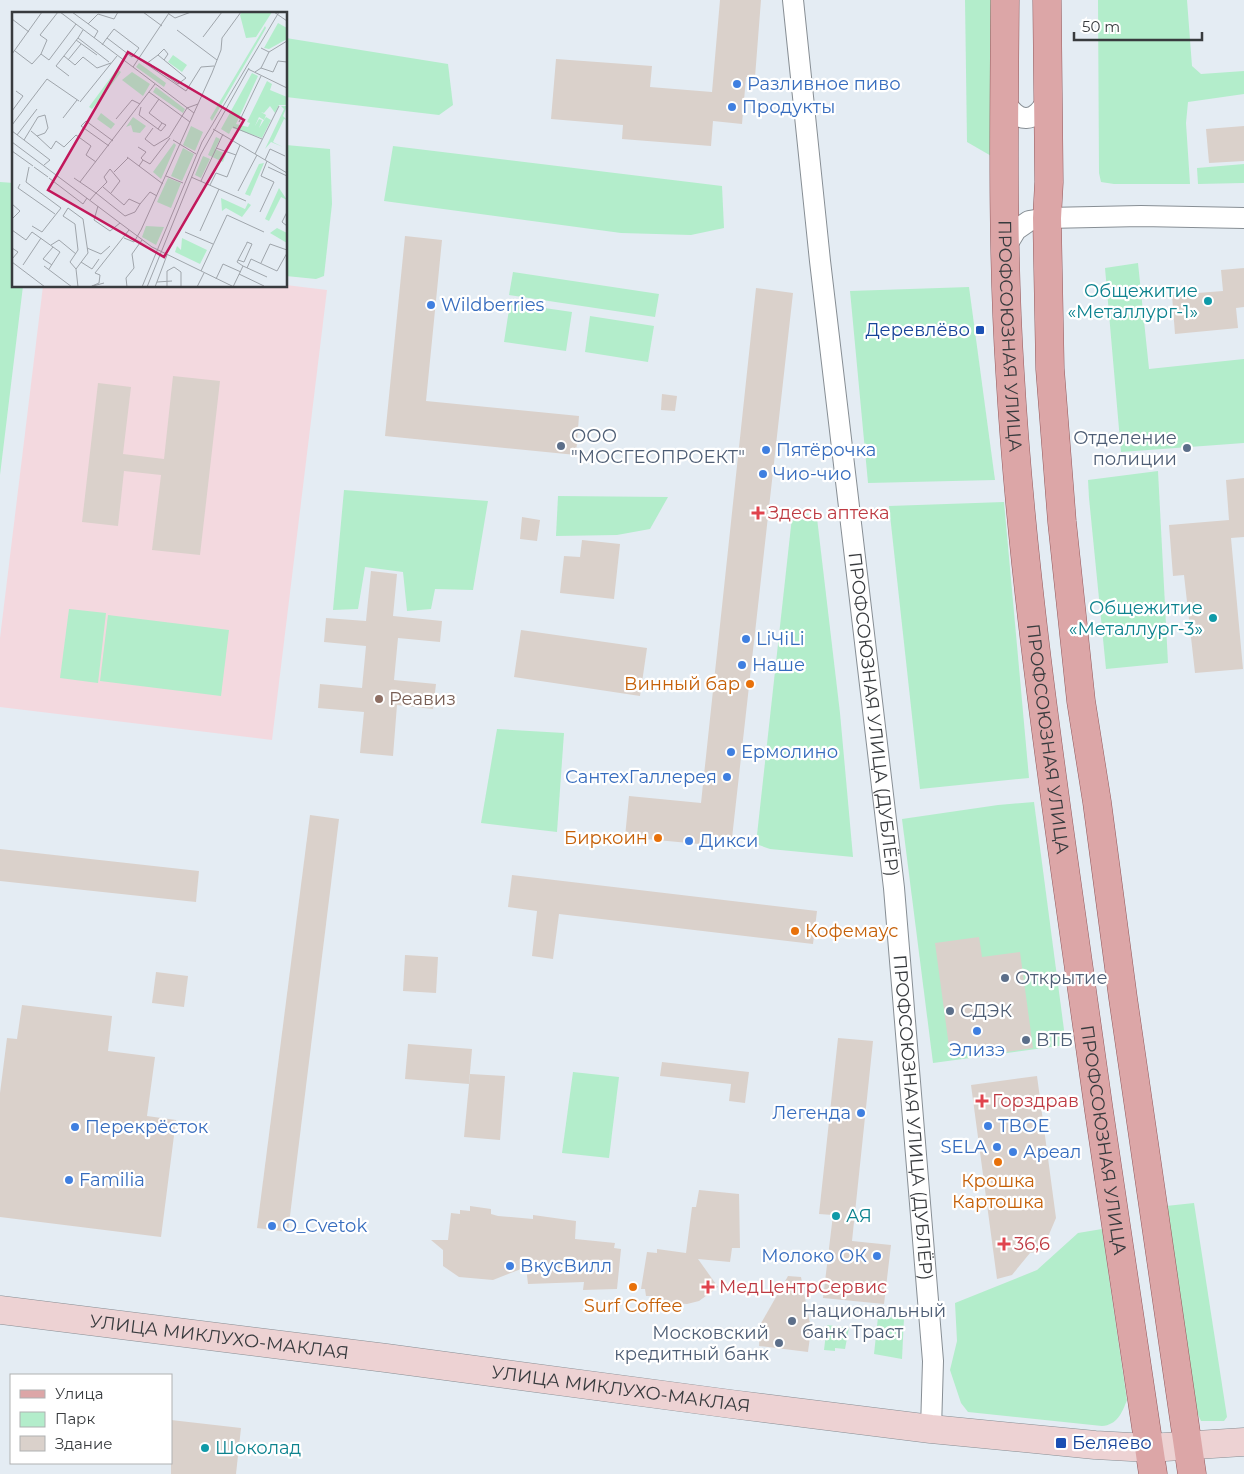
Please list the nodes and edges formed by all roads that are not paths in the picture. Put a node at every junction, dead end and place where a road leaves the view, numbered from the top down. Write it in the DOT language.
graph roads {
  1 [pos="793,0"];
  2 [pos="1005,0"];
  3 [pos="1047,0"];
  4 [pos="1048,98"];
  5 [pos="1004,99"];
  6 [pos="1047,218"];
  7 [pos="1244,218"];
  8 [pos="1005,248"];
  9 [pos="0,1310"];
  10 [pos="931,1429"];
  11 [pos="1244,1442"];
  12 [pos="1188,1445"];
  13 [pos="1151,1461"];
  14 [pos="1192,1474"];
  1 -- 10 [label="street, ПРОФСОЮЗНАЯ УЛИЦА (ДУБЛЁР)"];
  2 -- 5 [label="main road, ПРОФСОЮЗНАЯ УЛИЦА"];
  3 -- 4 [label="main road, ПРОФСОЮЗНАЯ УЛИЦА"];
  4 -- 5 [label="street"];
  4 -- 6 [label="main road, ПРОФСОЮЗНАЯ УЛИЦА"];
  5 -- 8 [label="main road, ПРОФСОЮЗНАЯ УЛИЦА"];
  6 -- 7 [label="street"];
  6 -- 8 [label="street"];
  6 -- 12 [label="main road, ПРОФСОЮЗНАЯ УЛИЦА"];
  8 -- 13 [label="main road, ПРОФСОЮЗНАЯ УЛИЦА"];
  9 -- 10 [label="main road, УЛИЦА МИКЛУХО-МАКЛАЯ"];
  10 -- 13 [label="main road, УЛИЦА МИКЛУХО-МАКЛАЯ"];
  11 -- 12 [label="main road, УЛИЦА МИКЛУХО-МАКЛАЯ"];
  12 -- 13 [label="main road, УЛИЦА МИКЛУХО-МАКЛАЯ"];
  12 -- 14 [label="main road, ПРОФСОЮЗНАЯ УЛИЦА"];
}
